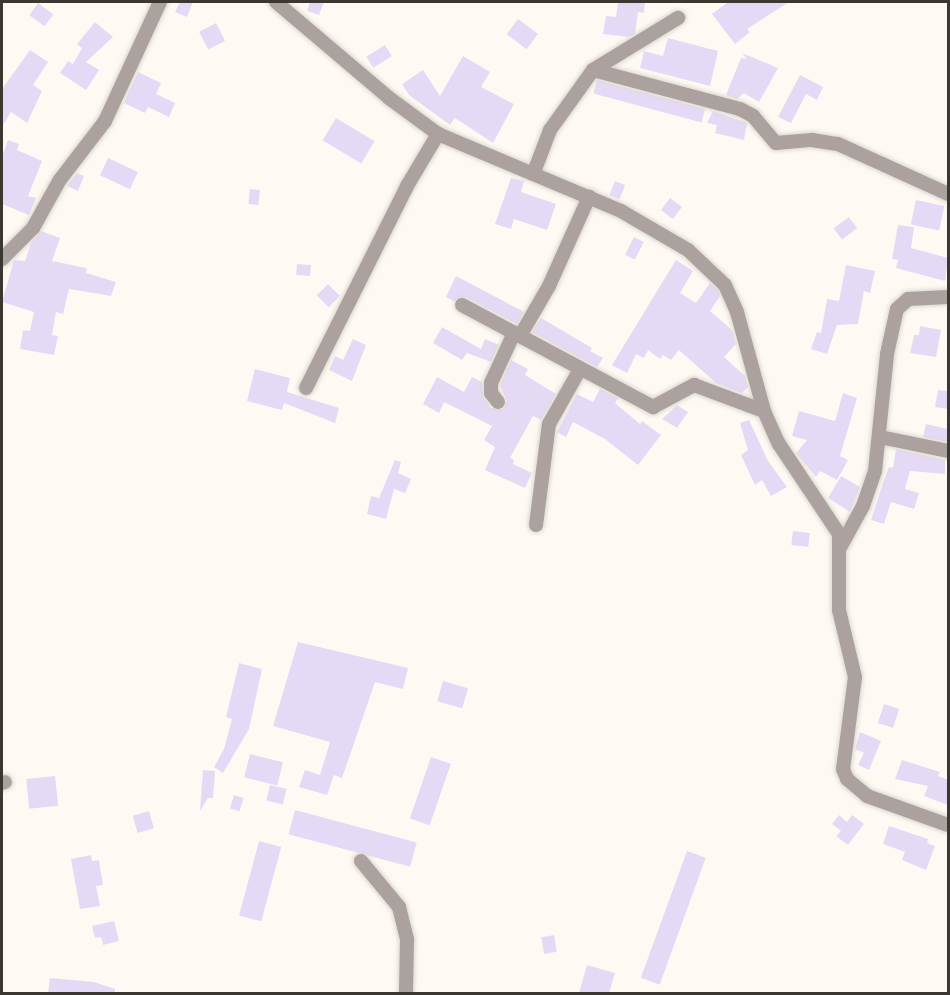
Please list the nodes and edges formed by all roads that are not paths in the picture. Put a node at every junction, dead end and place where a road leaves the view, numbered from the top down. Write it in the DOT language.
graph roads {
  1 [pos="160,2"];
  2 [pos="276,2"];
  3 [pos="678,18"];
  4 [pos="593,70"];
  5 [pos="438,134"];
  6 [pos="534,172"];
  7 [pos="948,194"];
  8 [pos="589,196"];
  9 [pos="2,259"];
  10 [pos="948,297"];
  11 [pos="462,305"];
  12 [pos="517,334"];
  13 [pos="579,371"];
  14 [pos="306,388"];
  15 [pos="498,402"];
  16 [pos="764,411"];
  17 [pos="880,437"];
  18 [pos="948,451"];
  19 [pos="536,525"];
  20 [pos="841,546"];
  21 [pos="948,825"];
  22 [pos="361,861"];
  23 [pos="406,993"];
  1 -- 9 [label="street"];
  2 -- 5 [label="street"];
  3 -- 4 [label="street"];
  4 -- 6 [label="street"];
  4 -- 7 [label="street"];
  5 -- 6 [label="street"];
  5 -- 14 [label="street"];
  6 -- 8 [label="street"];
  8 -- 12 [label="street"];
  8 -- 16 [label="street"];
  10 -- 17 [label="street"];
  11 -- 12 [label="street"];
  12 -- 13 [label="street"];
  12 -- 15 [label="street"];
  13 -- 16 [label="street"];
  13 -- 19 [label="street"];
  16 -- 20 [label="street"];
  17 -- 18 [label="street"];
  17 -- 20 [label="street"];
  20 -- 21 [label="street"];
  22 -- 23 [label="street"];
}
